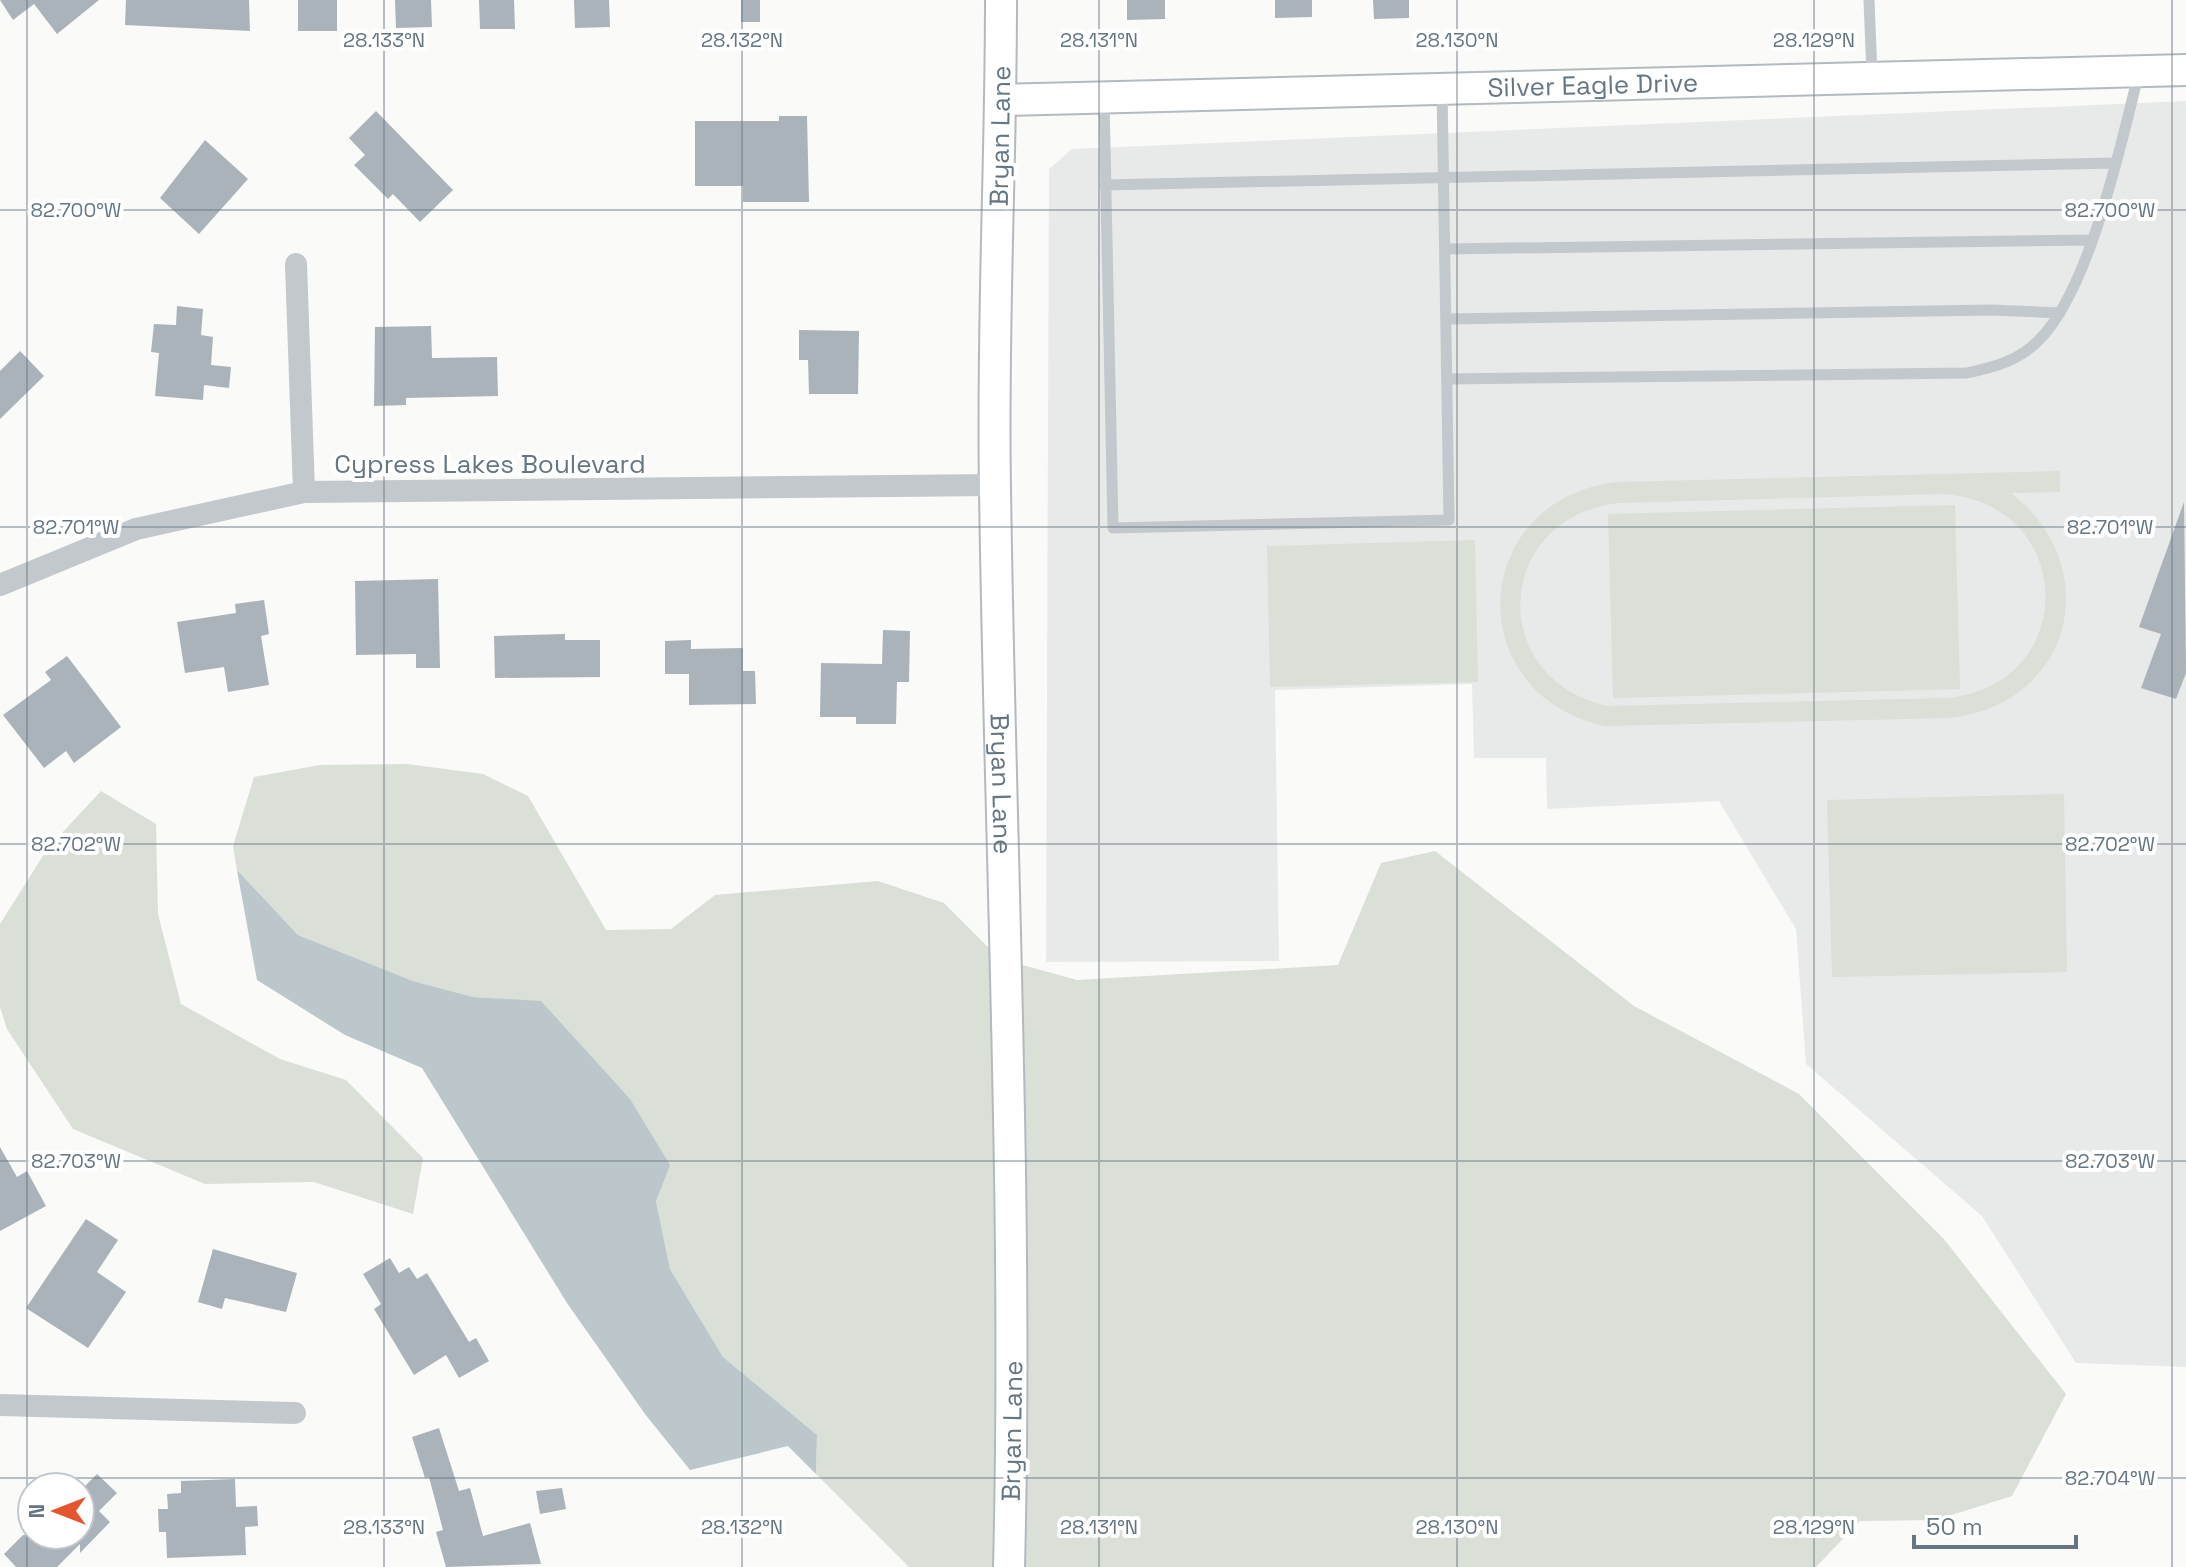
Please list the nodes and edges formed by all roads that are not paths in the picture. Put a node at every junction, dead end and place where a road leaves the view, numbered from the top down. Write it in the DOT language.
graph roads {
  1 [pos="1001,0"];
  2 [pos="1869,0"];
  3 [pos="2186,70"];
  4 [pos="2139,71"];
  5 [pos="1872,78"];
  6 [pos="1442,88"];
  7 [pos="1104,97"];
  8 [pos="1001,100"];
  9 [pos="2116,163"];
  10 [pos="1444,175"];
  11 [pos="1105,185"];
  12 [pos="2090,240"];
  13 [pos="1445,249"];
  14 [pos="296,264"];
  15 [pos="2060,313"];
  16 [pos="1447,319"];
  17 [pos="1448,379"];
  18 [pos="995,485"];
  19 [pos="304,492"];
  20 [pos="0,585"];
  21 [pos="0,1405"];
  22 [pos="295,1413"];
  23 [pos="1009,1567"];
  1 -- 8 [label="street, Bryan Lane"];
  2 -- 5 [label="lane"];
  3 -- 4 [label="street, Silver Eagle Drive"];
  4 -- 5 [label="street, Silver Eagle Drive"];
  4 -- 9 [label="lane"];
  5 -- 6 [label="street, Silver Eagle Drive"];
  6 -- 7 [label="street, Silver Eagle Drive"];
  6 -- 10 [label="lane"];
  7 -- 8 [label="street, Silver Eagle Drive"];
  7 -- 11 [label="lane"];
  8 -- 18 [label="street, Bryan Lane"];
  9 -- 10 [label="lane"];
  9 -- 12 [label="lane"];
  10 -- 11 [label="lane"];
  10 -- 13 [label="lane"];
  11 -- 17 [label="lane"];
  12 -- 13 [label="lane"];
  12 -- 15 [label="lane"];
  13 -- 16 [label="lane"];
  14 -- 19 [label="street"];
  15 -- 16 [label="lane"];
  15 -- 17 [label="lane"];
  16 -- 17 [label="lane"];
  18 -- 19 [label="street, Cypress Lakes Boulevard"];
  18 -- 23 [label="street, Bryan Lane"];
  19 -- 20 [label="street, Cypress Lakes Boulevard"];
  21 -- 22 [label="street"];
}
